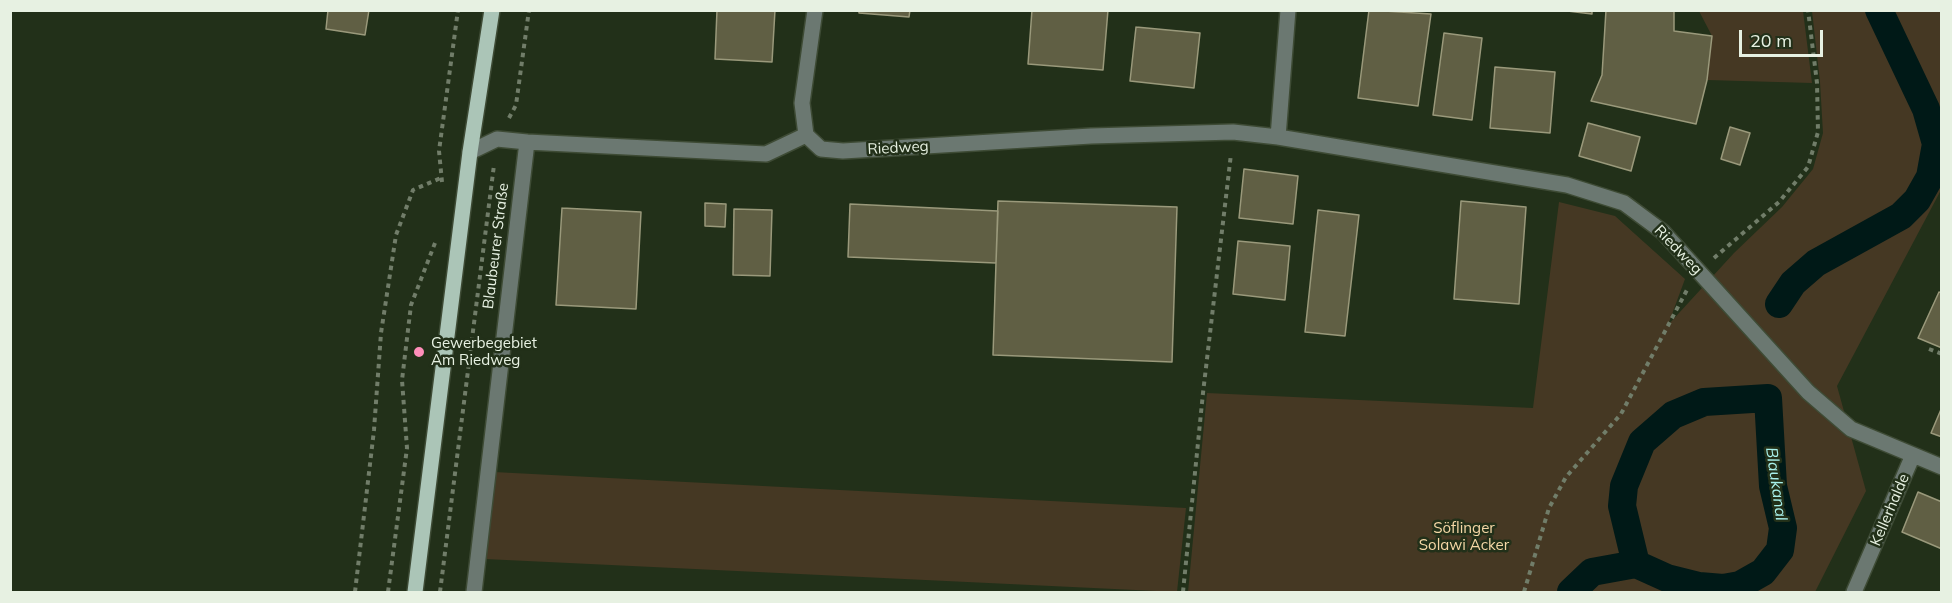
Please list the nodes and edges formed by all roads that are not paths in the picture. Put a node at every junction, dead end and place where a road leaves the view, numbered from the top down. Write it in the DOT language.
graph roads {
  1 [pos="492,10"];
  2 [pos="814,10"];
  3 [pos="1288,10"];
  4 [pos="806,135"];
  5 [pos="1278,137"];
  6 [pos="527,142"];
  7 [pos="470,152"];
  8 [pos="1913,455"];
  9 [pos="1941,467"];
  10 [pos="414,592"];
  11 [pos="474,592"];
  12 [pos="1854,592"];
  1 -- 7 [label="main road"];
  2 -- 4 [label="street"];
  3 -- 5 [label="street"];
  4 -- 5 [label="street, Riedweg"];
  4 -- 6 [label="street"];
  5 -- 8 [label="street, Riedweg"];
  6 -- 7 [label="street"];
  6 -- 11 [label="street, Blaubeurer Straße"];
  7 -- 10 [label="main road"];
  8 -- 9 [label="street, Kellerhalde"];
  8 -- 12 [label="street, Kellerhalde"];
}
